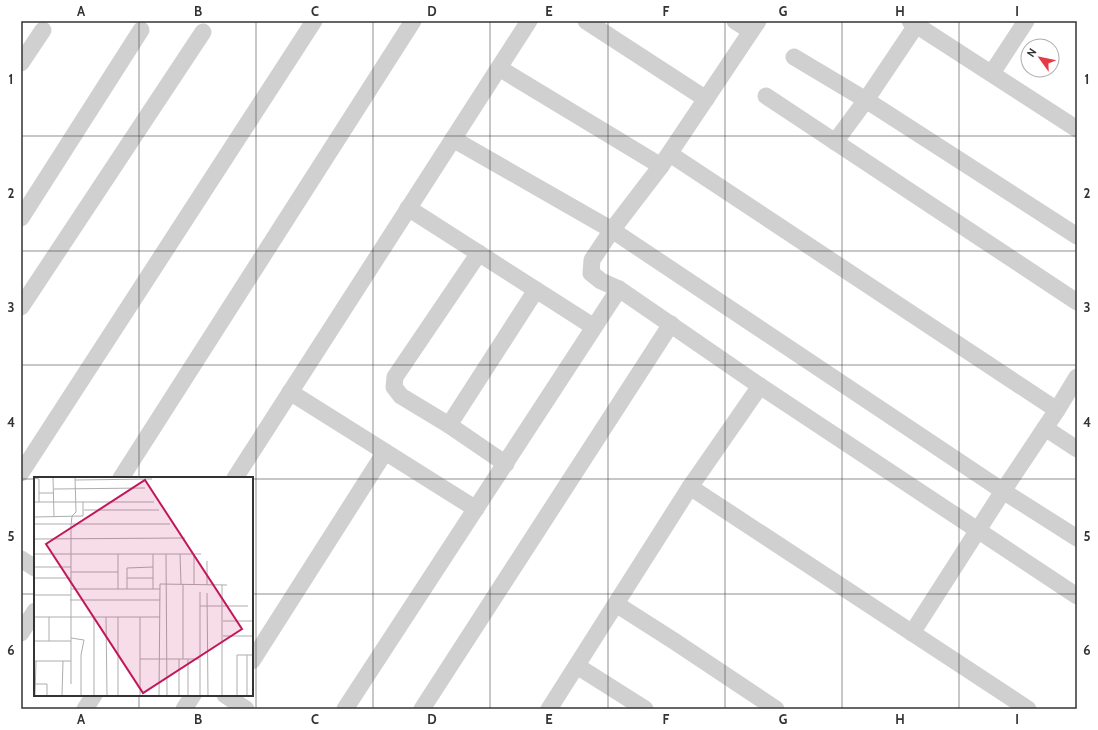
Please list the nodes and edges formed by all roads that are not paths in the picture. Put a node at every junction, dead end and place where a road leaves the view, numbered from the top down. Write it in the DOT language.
graph roads {
  1 [pos="314,21"];
  2 [pos="413,21"];
  3 [pos="529,21"];
  4 [pos="586,21"];
  5 [pos="735,21"];
  6 [pos="1026,21"];
  7 [pos="915,22"];
  8 [pos="755,26"];
  9 [pos="43,30"];
  10 [pos="141,30"];
  11 [pos="203,32"];
  12 [pos="794,57"];
  13 [pos="21,63"];
  14 [pos="499,68"];
  15 [pos="992,74"];
  16 [pos="766,96"];
  17 [pos="706,100"];
  18 [pos="866,100"];
  19 [pos="1075,122"];
  20 [pos="453,139"];
  21 [pos="835,142"];
  22 [pos="666,160"];
  23 [pos="408,208"];
  24 [pos="21,218"];
  25 [pos="612,230"];
  26 [pos="1077,236"];
  27 [pos="479,253"];
  28 [pos="536,290"];
  29 [pos="619,290"];
  30 [pos="1077,302"];
  31 [pos="21,307"];
  32 [pos="671,324"];
  33 [pos="594,327"];
  34 [pos="1076,381"];
  35 [pos="760,386"];
  36 [pos="290,392"];
  37 [pos="1057,410"];
  38 [pos="449,425"];
  39 [pos="1045,428"];
  40 [pos="1077,449"];
  41 [pos="385,452"];
  42 [pos="506,464"];
  43 [pos="21,473"];
  44 [pos="122,477"];
  45 [pos="236,477"];
  46 [pos="690,487"];
  47 [pos="1003,491"];
  48 [pos="476,509"];
  49 [pos="978,530"];
  50 [pos="1077,538"];
  51 [pos="21,559"];
  52 [pos="34,567"];
  53 [pos="1077,596"];
  54 [pos="616,604"];
  55 [pos="34,613"];
  56 [pos="21,633"];
  57 [pos="912,633"];
  58 [pos="253,659"];
  59 [pos="577,666"];
  60 [pos="93,696"];
  61 [pos="192,696"];
  62 [pos="228,696"];
  63 [pos="85,709"];
  64 [pos="184,709"];
  65 [pos="246,709"];
  66 [pos="345,709"];
  67 [pos="422,709"];
  68 [pos="549,709"];
  69 [pos="645,709"];
  70 [pos="776,709"];
  71 [pos="1028,709"];
  1 -- 43 [label="street"];
  2 -- 44 [label="street"];
  3 -- 14 [label="street"];
  4 -- 17 [label="street"];
  5 -- 8 [label="street"];
  6 -- 15 [label="street"];
  7 -- 15 [label="street"];
  7 -- 18 [label="street"];
  8 -- 17 [label="street"];
  9 -- 13 [label="street"];
  10 -- 24 [label="street"];
  11 -- 31 [label="street"];
  12 -- 18 [label="street"];
  14 -- 20 [label="street"];
  14 -- 22 [label="street"];
  15 -- 19 [label="street"];
  16 -- 21 [label="street"];
  17 -- 22 [label="street"];
  18 -- 21 [label="street"];
  18 -- 26 [label="street"];
  20 -- 23 [label="street"];
  20 -- 25 [label="street"];
  21 -- 30 [label="street"];
  22 -- 25 [label="street"];
  22 -- 37 [label="street"];
  23 -- 27 [label="street"];
  23 -- 36 [label="street"];
  25 -- 29 [label="street"];
  25 -- 47 [label="street"];
  27 -- 28 [label="street"];
  27 -- 38 [label="street"];
  28 -- 33 [label="street"];
  28 -- 38 [label="street"];
  29 -- 32 [label="street"];
  29 -- 33 [label="street"];
  32 -- 35 [label="street"];
  32 -- 67 [label="street"];
  33 -- 42 [label="street"];
  34 -- 37 [label="street"];
  35 -- 46 [label="street"];
  35 -- 49 [label="street"];
  36 -- 41 [label="street"];
  36 -- 45 [label="street"];
  37 -- 39 [label="street"];
  38 -- 42 [label="street"];
  39 -- 40 [label="street"];
  39 -- 47 [label="street"];
  41 -- 48 [label="street"];
  41 -- 58 [label="street"];
  42 -- 48 [label="street"];
  46 -- 54 [label="street"];
  46 -- 57 [label="street"];
  47 -- 49 [label="street"];
  47 -- 50 [label="street"];
  48 -- 66 [label="street"];
  49 -- 53 [label="street"];
  49 -- 57 [label="street"];
  51 -- 52 [label="street"];
  54 -- 59 [label="street"];
  54 -- 70 [label="street"];
  55 -- 56 [label="street"];
  57 -- 71 [label="street"];
  59 -- 68 [label="street"];
  59 -- 69 [label="street"];
  60 -- 63 [label="street"];
  61 -- 64 [label="street"];
  62 -- 65 [label="street"];
}
